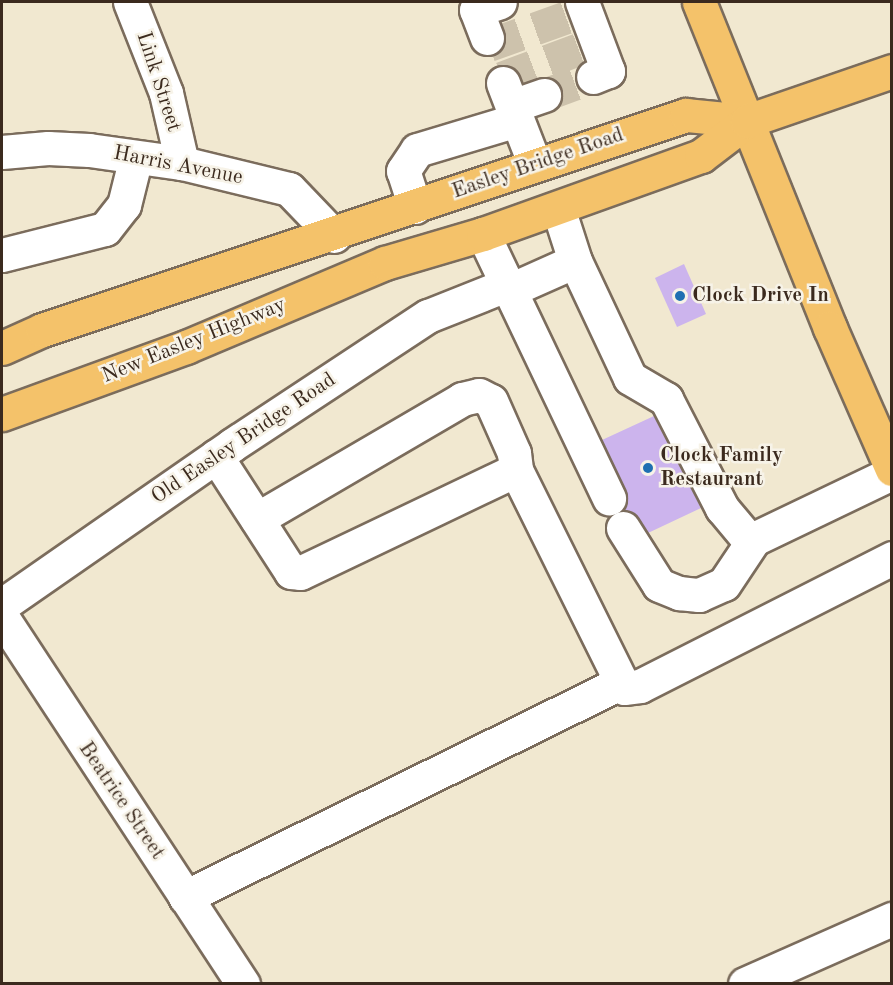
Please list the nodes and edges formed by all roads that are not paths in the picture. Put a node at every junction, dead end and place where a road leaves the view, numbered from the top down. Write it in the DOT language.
graph roads {
  1 [pos="130,2"];
  2 [pos="500,2"];
  3 [pos="699,2"];
  4 [pos="579,9"];
  5 [pos="487,38"];
  6 [pos="591,55"];
  7 [pos="891,71"];
  8 [pos="544,95"];
  9 [pos="511,103"];
  10 [pos="747,121"];
  11 [pos="2,152"];
  12 [pos="136,157"];
  13 [pos="182,163"];
  14 [pos="535,165"];
  15 [pos="414,207"];
  16 [pos="558,208"];
  17 [pos="483,234"];
  18 [pos="334,236"];
  19 [pos="2,255"];
  20 [pos="575,261"];
  21 [pos="385,263"];
  22 [pos="503,289"];
  23 [pos="42,330"];
  24 [pos="2,339"];
  25 [pos="2,348"];
  26 [pos="131,367"];
  27 [pos="2,414"];
  28 [pos="2,436"];
  29 [pos="216,456"];
  30 [pos="516,470"];
  31 [pos="891,471"];
  32 [pos="609,498"];
  33 [pos="257,519"];
  34 [pos="623,528"];
  35 [pos="754,539"];
  36 [pos="891,558"];
  37 [pos="2,605"];
  38 [pos="2,617"];
  39 [pos="621,682"];
  40 [pos="185,897"];
  41 [pos="891,919"];
  42 [pos="243,984"];
  43 [pos="745,984"];
  1 -- 13 [label="street, Link Street"];
  2 -- 5 [label="street"];
  3 -- 10 [label="main road"];
  4 -- 6 [label="street"];
  7 -- 10 [label="main road, Easley Bridge Road"];
  8 -- 9 [label="street"];
  9 -- 14 [label="street"];
  9 -- 15 [label="street"];
  10 -- 14 [label="main road, Easley Bridge Road"];
  10 -- 16 [label="main road, Easley Bridge Road"];
  10 -- 31 [label="main road"];
  11 -- 12 [label="street, Harris Avenue"];
  12 -- 13 [label="street, Harris Avenue"];
  12 -- 19 [label="street"];
  13 -- 18 [label="street, Harris Avenue"];
  14 -- 15 [label="main road, Easley Bridge Road"];
  15 -- 18 [label="main road, Easley Bridge Road"];
  16 -- 17 [label="main road, Easley Bridge Road"];
  16 -- 20 [label="street"];
  17 -- 21 [label="main road, Easley Bridge Road"];
  17 -- 22 [label="street"];
  18 -- 23 [label="main road"];
  20 -- 22 [label="street, Old Easley Bridge Road"];
  20 -- 35 [label="street"];
  21 -- 26 [label="main road, New Easley Highway"];
  22 -- 29 [label="street, Old Easley Bridge Road"];
  22 -- 32 [label="street"];
  23 -- 24 [label="main road"];
  23 -- 25 [label="main road"];
  26 -- 27 [label="main road, New Easley Highway"];
  26 -- 28 [label="main road"];
  29 -- 33 [label="street"];
  29 -- 37 [label="street, Old Easley Bridge Road"];
  30 -- 33 [label="street"];
  30 -- 33 [label="street"];
  30 -- 39 [label="street"];
  31 -- 35 [label="street"];
  34 -- 35 [label="street"];
  36 -- 39 [label="street"];
  38 -- 40 [label="street, Beatrice Street"];
  39 -- 40 [label="street"];
  40 -- 42 [label="street, Beatrice Street"];
  41 -- 43 [label="street"];
}
